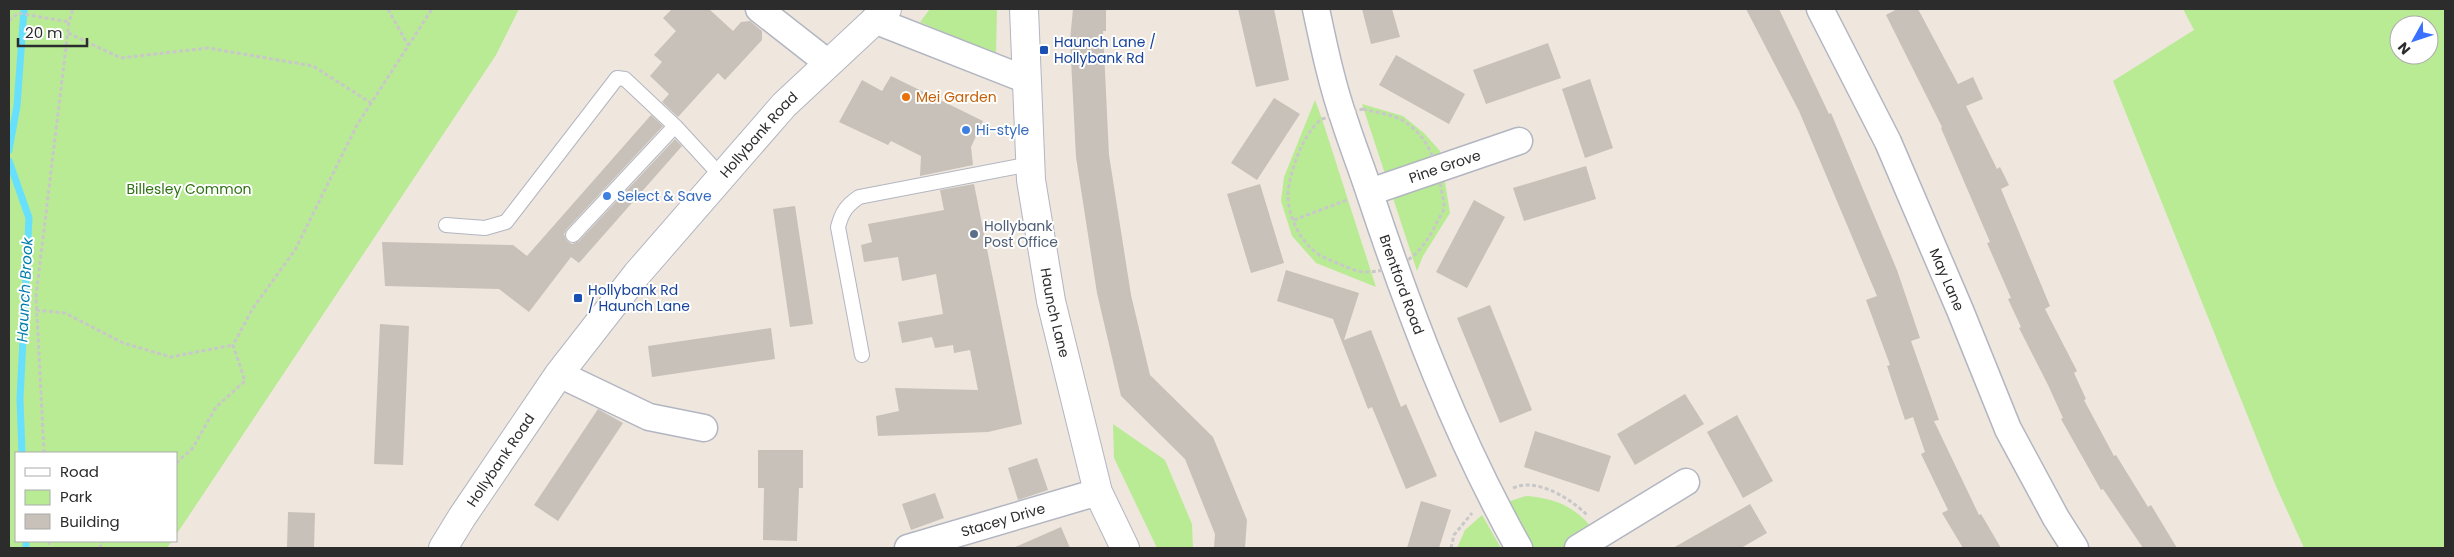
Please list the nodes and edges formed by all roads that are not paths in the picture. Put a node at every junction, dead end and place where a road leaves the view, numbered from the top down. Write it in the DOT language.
graph roads {
  1 [pos="759,9"];
  2 [pos="1024,9"];
  3 [pos="1316,9"];
  4 [pos="1820,9"];
  5 [pos="880,14"];
  6 [pos="828,63"];
  7 [pos="1027,80"];
  8 [pos="675,126"];
  9 [pos="1519,141"];
  10 [pos="1030,164"];
  11 [pos="721,176"];
  12 [pos="1370,192"];
  13 [pos="446,225"];
  14 [pos="573,234"];
  15 [pos="862,355"];
  16 [pos="559,374"];
  17 [pos="704,428"];
  18 [pos="1686,482"];
  19 [pos="1098,492"];
  20 [pos="443,548"];
  21 [pos="908,548"];
  22 [pos="1125,548"];
  23 [pos="1519,548"];
  24 [pos="1578,548"];
  25 [pos="2075,548"];
  1 -- 6 [label="street"];
  2 -- 7 [label="street, Haunch Lane"];
  3 -- 12 [label="street, Brentford Road"];
  4 -- 25 [label="street, May Lane"];
  5 -- 6 [label="street, Hollybank Road"];
  5 -- 7 [label="street, Hollybank Road"];
  6 -- 11 [label="street, Hollybank Road"];
  7 -- 10 [label="street, Haunch Lane"];
  8 -- 11 [label="lane"];
  8 -- 13 [label="lane"];
  8 -- 14 [label="lane"];
  9 -- 12 [label="street, Pine Grove"];
  10 -- 15 [label="lane"];
  10 -- 19 [label="street, Haunch Lane"];
  11 -- 16 [label="street, Hollybank Road"];
  12 -- 23 [label="street, Brentford Road"];
  16 -- 17 [label="street"];
  16 -- 20 [label="street, Hollybank Road"];
  18 -- 24 [label="street"];
  19 -- 21 [label="street, Stacey Drive"];
  19 -- 22 [label="street, Haunch Lane"];
}
